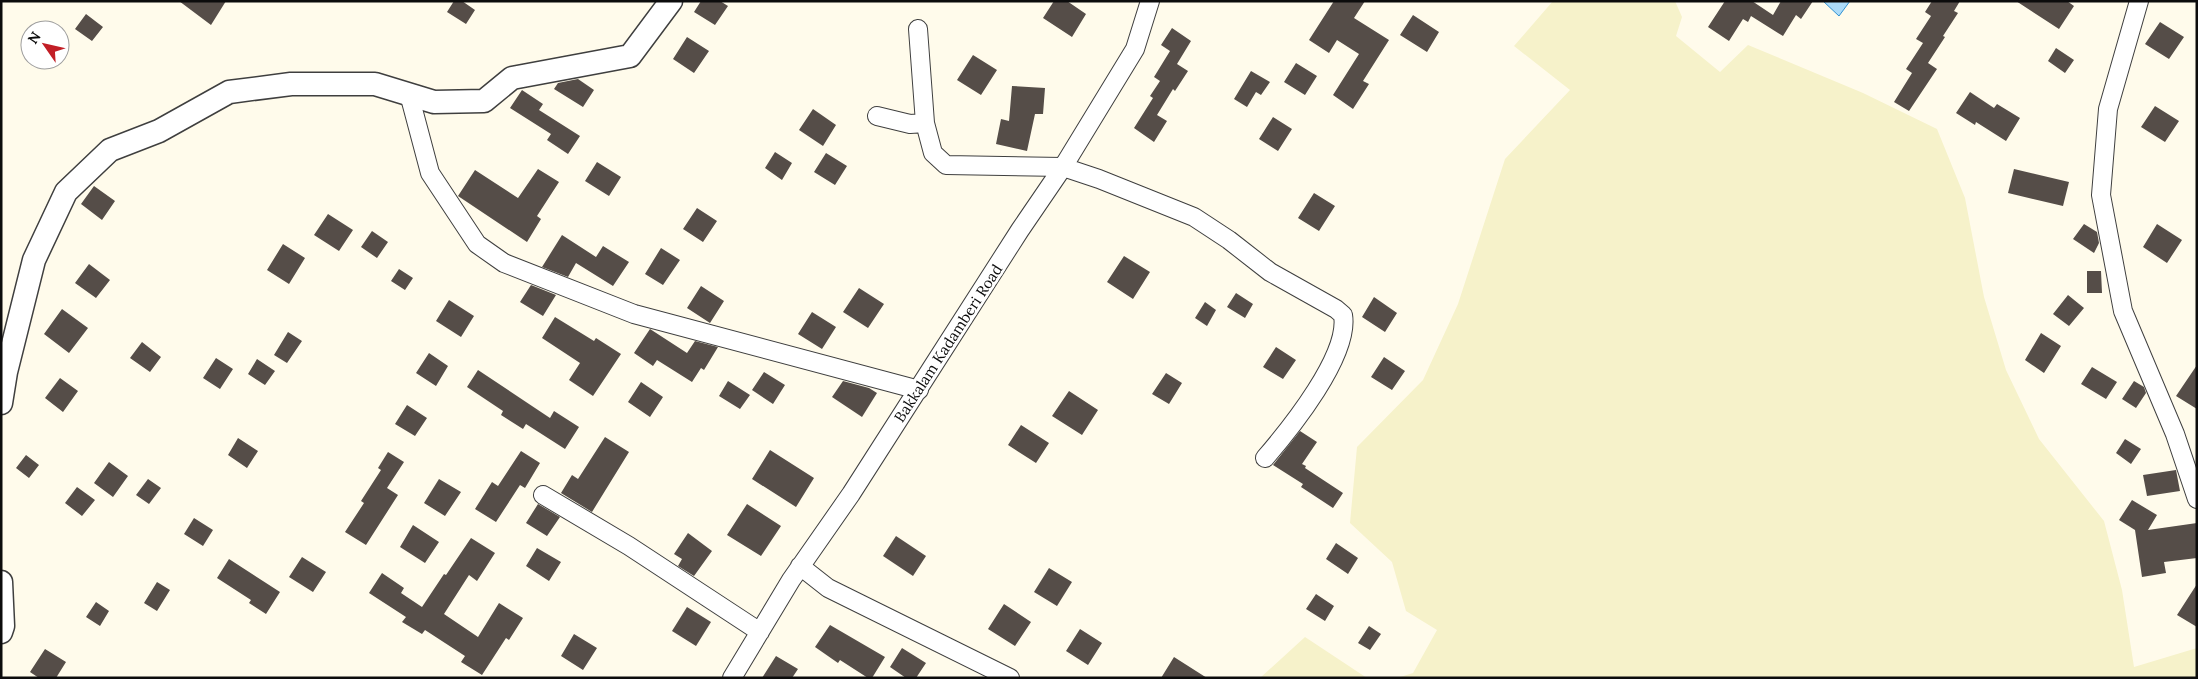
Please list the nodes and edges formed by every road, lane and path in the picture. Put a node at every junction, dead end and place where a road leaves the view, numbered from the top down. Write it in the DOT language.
graph roads {
  1 [pos="671,1"];
  2 [pos="1150,1"];
  3 [pos="2139,1"];
  4 [pos="918,29"];
  5 [pos="409,94"];
  6 [pos="877,116"];
  7 [pos="925,123"];
  8 [pos="1063,167"];
  9 [pos="919,390"];
  10 [pos="1,403"];
  11 [pos="1265,458"];
  12 [pos="543,495"];
  13 [pos="2197,500"];
  14 [pos="800,566"];
  15 [pos="1,582"];
  16 [pos="1,632"];
  17 [pos="760,632"];
  18 [pos="732,678"];
  19 [pos="1010,678"];
  1 -- 5 [label="street"];
  2 -- 8 [label="street, Bakkalam Kadamberi Road"];
  3 -- 13 [label="street"];
  4 -- 7 [label="street"];
  5 -- 9 [label="street"];
  5 -- 10 [label="street"];
  6 -- 7 [label="street"];
  7 -- 8 [label="street"];
  8 -- 9 [label="street, Bakkalam Kadamberi Road"];
  8 -- 11 [label="street"];
  9 -- 14 [label="street, Bakkalam Kadamberi Road"];
  12 -- 17 [label="street"];
  14 -- 17 [label="street, Bakkalam Kadamberi Road"];
  14 -- 19 [label="street"];
  15 -- 16 [label="street"];
  17 -- 18 [label="street, Bakkalam Kadamberi Road"];
}
